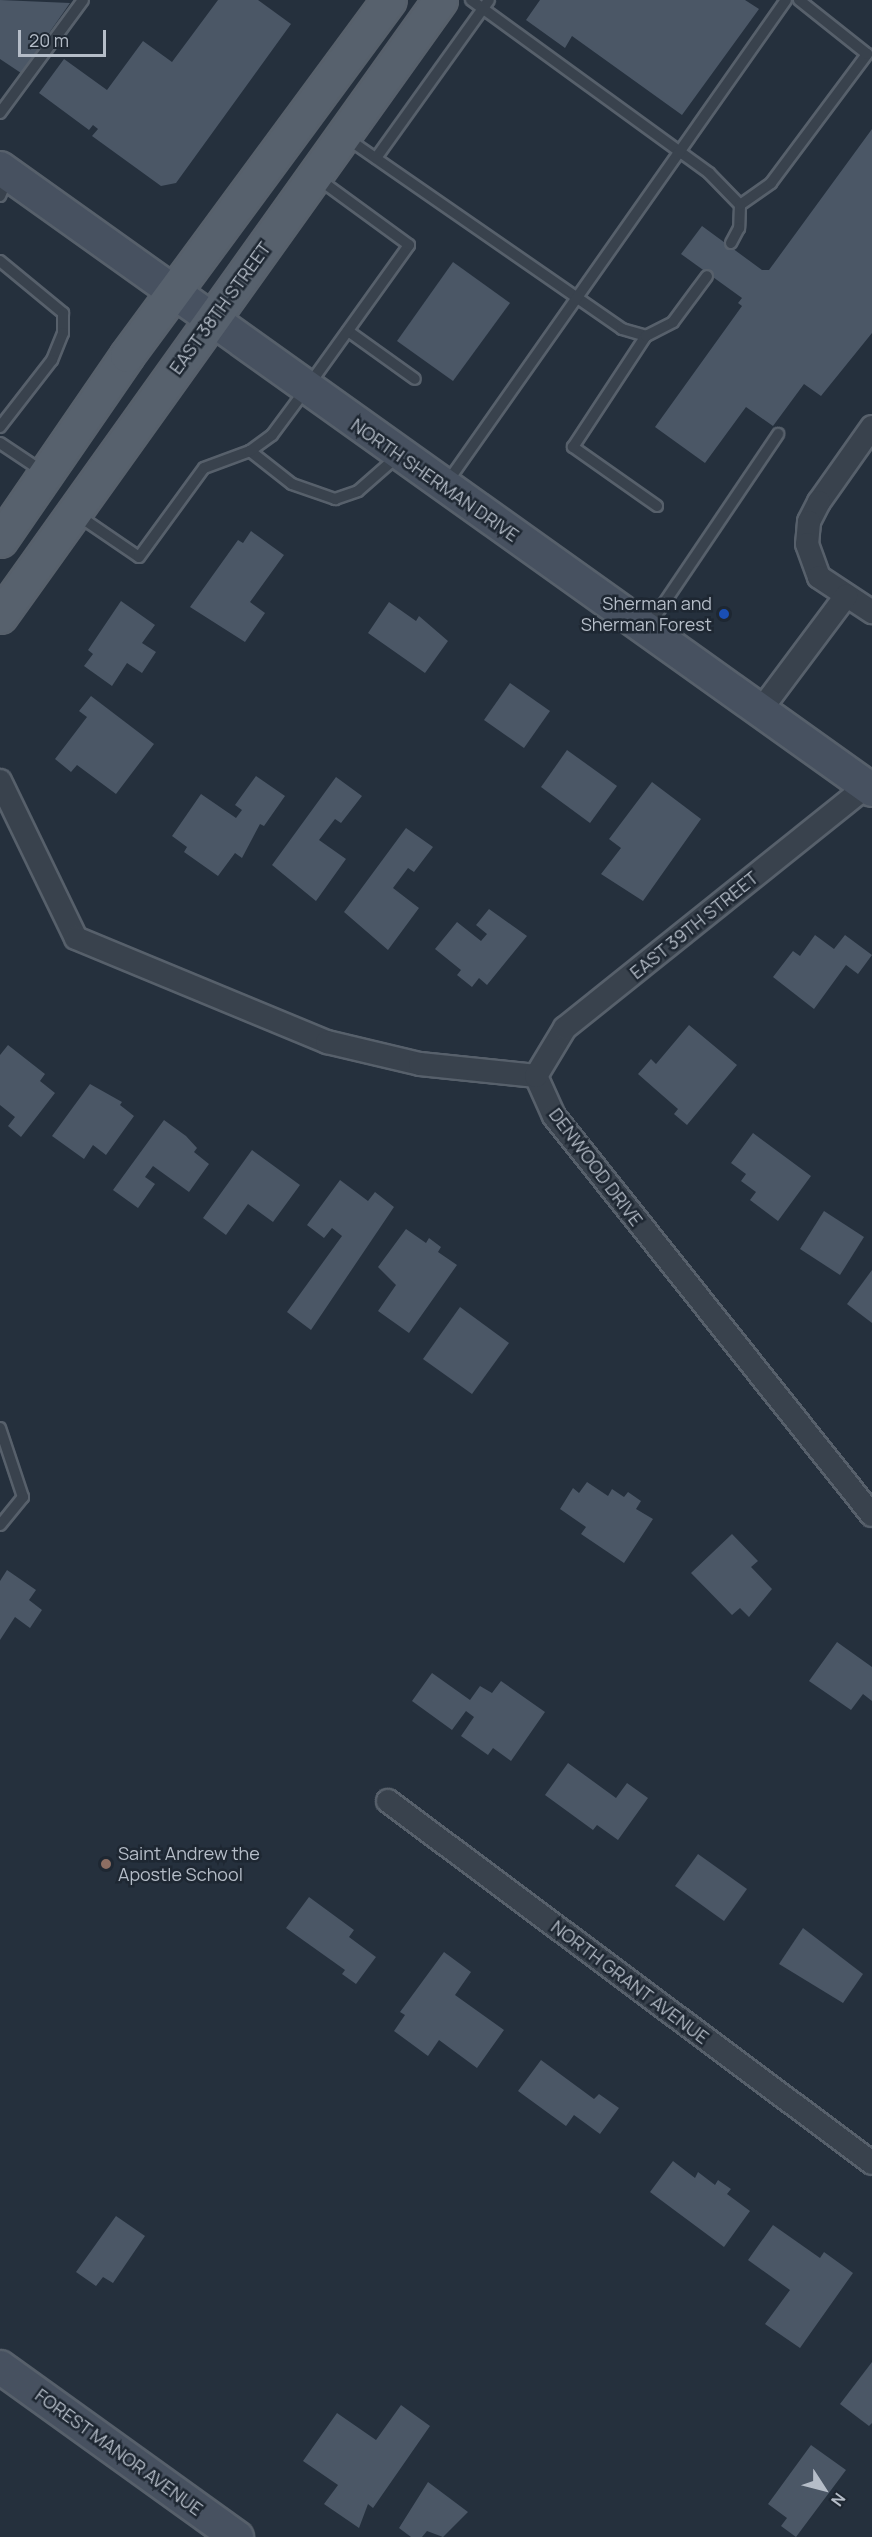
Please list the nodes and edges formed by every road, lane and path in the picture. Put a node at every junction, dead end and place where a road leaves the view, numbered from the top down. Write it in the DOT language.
graph roads {
  1 [pos="83,0"];
  2 [pos="389,0"];
  3 [pos="440,0"];
  4 [pos="471,0"];
  5 [pos="786,0"];
  6 [pos="799,0"];
  7 [pos="486,4"];
  8 [pos="869,54"];
  9 [pos="0,113"];
  10 [pos="345,137"];
  11 [pos="681,150"];
  12 [pos="376,158"];
  13 [pos="316,177"];
  14 [pos="3,179"];
  15 [pos="740,205"];
  16 [pos="731,243"];
  17 [pos="0,261"];
  18 [pos="707,276"];
  19 [pos="173,293"];
  20 [pos="576,297"];
  21 [pos="209,319"];
  22 [pos="348,332"];
  23 [pos="645,336"];
  24 [pos="415,379"];
  25 [pos="306,389"];
  26 [pos="0,427"];
  27 [pos="872,427"];
  28 [pos="778,434"];
  29 [pos="0,443"];
  30 [pos="250,451"];
  31 [pos="399,455"];
  32 [pos="44,473"];
  33 [pos="444,487"];
  34 [pos="657,506"];
  35 [pos="76,514"];
  36 [pos="0,540"];
  37 [pos="846,596"];
  38 [pos="872,612"];
  39 [pos="0,616"];
  40 [pos="646,630"];
  41 [pos="760,711"];
  42 [pos="0,781"];
  43 [pos="869,788"];
  44 [pos="536,1076"];
  45 [pos="0,1428"];
  46 [pos="872,1515"];
  47 [pos="0,1525"];
  48 [pos="388,1801"];
  49 [pos="872,2163"];
  50 [pos="0,2367"];
  51 [pos="237,2537"];
  1 -- 9 [label="lane"];
  2 -- 19 [label="main road"];
  3 -- 10 [label="main road, EAST 38TH STREET"];
  4 -- 7 [label="lane"];
  5 -- 11 [label="lane"];
  6 -- 8 [label="lane"];
  7 -- 11 [label="lane"];
  7 -- 12 [label="lane"];
  8 -- 15 [label="lane"];
  10 -- 12 [label="lane"];
  10 -- 13 [label="main road, EAST 38TH STREET"];
  11 -- 15 [label="lane"];
  11 -- 20 [label="lane"];
  12 -- 20 [label="lane"];
  13 -- 21 [label="main road, EAST 38TH STREET"];
  13 -- 22 [label="lane"];
  14 -- 19 [label="main road, NORTH SHERMAN DRIVE"];
  15 -- 16 [label="lane"];
  17 -- 26 [label="lane"];
  18 -- 23 [label="lane"];
  19 -- 21 [label="main road, NORTH SHERMAN DRIVE"];
  19 -- 32 [label="main road"];
  20 -- 23 [label="lane"];
  20 -- 33 [label="lane"];
  21 -- 25 [label="main road, NORTH SHERMAN DRIVE"];
  21 -- 35 [label="main road, EAST 38TH STREET"];
  22 -- 24 [label="lane"];
  22 -- 25 [label="lane"];
  23 -- 34 [label="lane"];
  25 -- 30 [label="lane"];
  25 -- 31 [label="main road, NORTH SHERMAN DRIVE"];
  27 -- 37 [label="street"];
  28 -- 40 [label="lane"];
  29 -- 32 [label="lane"];
  30 -- 31 [label="lane"];
  30 -- 35 [label="lane"];
  31 -- 33 [label="main road, NORTH SHERMAN DRIVE"];
  32 -- 36 [label="main road"];
  33 -- 40 [label="main road, NORTH SHERMAN DRIVE"];
  35 -- 39 [label="main road, EAST 38TH STREET"];
  37 -- 38 [label="street"];
  37 -- 41 [label="street"];
  40 -- 41 [label="main road, NORTH SHERMAN DRIVE"];
  41 -- 43 [label="main road, NORTH SHERMAN DRIVE"];
  42 -- 44 [label="street"];
  43 -- 44 [label="street, EAST 39TH STREET"];
  44 -- 46 [label="street, DENWOOD DRIVE"];
  45 -- 47 [label="lane"];
  48 -- 49 [label="street, NORTH GRANT AVENUE"];
  50 -- 51 [label="main road, FOREST MANOR AVENUE"];
}
